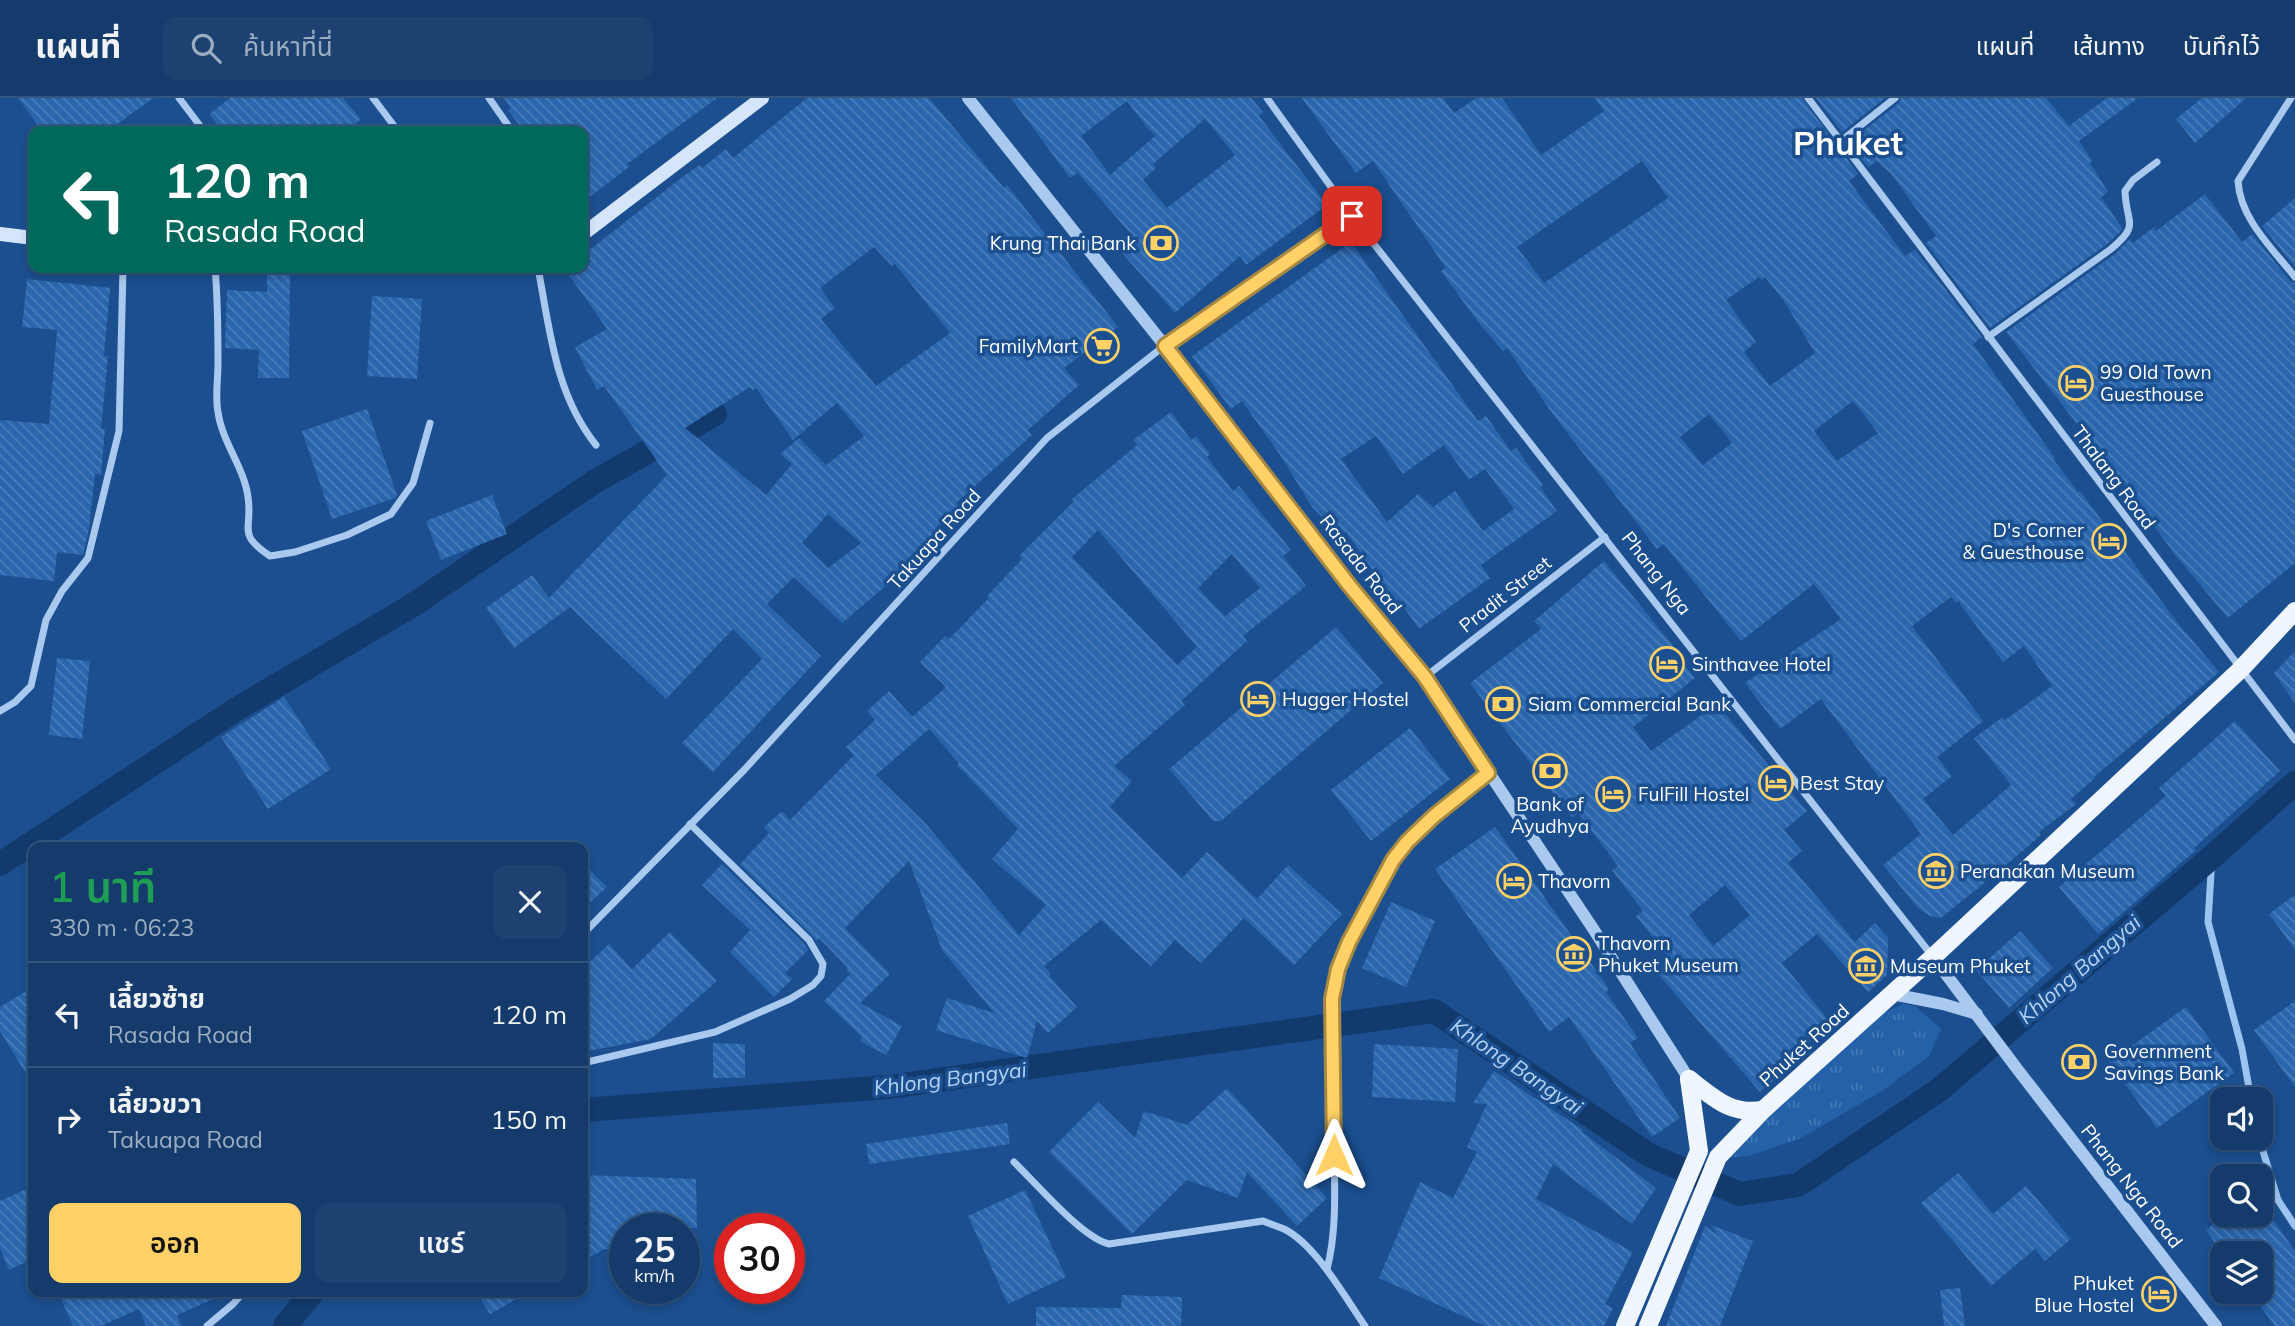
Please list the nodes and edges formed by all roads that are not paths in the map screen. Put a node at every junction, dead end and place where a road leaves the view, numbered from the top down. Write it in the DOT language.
graph roads {
  1 [pos="179,98"];
  2 [pos="373,98"];
  3 [pos="489,98"];
  4 [pos="762,98"];
  5 [pos="968,98"];
  6 [pos="1267,98"];
  7 [pos="1808,98"];
  8 [pos="1895,98"];
  9 [pos="2291,98"];
  10 [pos="200,126"];
  11 [pos="394,126"];
  12 [pos="509,126"];
  13 [pos="1841,141"];
  14 [pos="2157,162"];
  15 [pos="1352,216"];
  16 [pos="588,229"];
  17 [pos="0,234"];
  18 [pos="28,237"];
  19 [pos="123,273"];
  20 [pos="215,273"];
  21 [pos="539,273"];
  22 [pos="2295,277"];
  23 [pos="1989,337"];
  24 [pos="1165,346"];
  25 [pos="430,423"];
  26 [pos="596,445"];
  27 [pos="1605,537"];
  28 [pos="2295,611"];
  29 [pos="2241,670"];
  30 [pos="1425,677"];
  31 [pos="0,711"];
  32 [pos="2295,740"];
  33 [pos="1488,773"];
  34 [pos="690,824"];
  35 [pos="588,929"];
  36 [pos="1933,957"];
  37 [pos="1892,994"];
  38 [pos="1977,1014"];
  39 [pos="588,1062"];
  40 [pos="2018,1070"];
  41 [pos="1689,1079"];
  42 [pos="1763,1110"];
  43 [pos="1014,1162"];
  44 [pos="1326,1269"];
  45 [pos="239,1297"];
  46 [pos="207,1326"];
  47 [pos="1365,1326"];
  48 [pos="1625,1326"];
  49 [pos="1648,1326"];
  50 [pos="2216,1326"];
  1 -- 10 [label="street"];
  2 -- 11 [label="street"];
  3 -- 12 [label="street"];
  4 -- 16 [label="main road"];
  5 -- 24 [label="street, Rasada Road"];
  6 -- 15 [label="street, Phang Nga"];
  7 -- 13 [label="street, Thalang Road"];
  8 -- 13 [label="street"];
  9 -- 22 [label="street"];
  13 -- 23 [label="street, Thalang Road"];
  14 -- 23 [label="street"];
  15 -- 24 [label="street, Takuapa Road"];
  15 -- 27 [label="street, Phang Nga"];
  17 -- 18 [label="main road"];
  19 -- 31 [label="street"];
  20 -- 25 [label="street"];
  21 -- 26 [label="street"];
  23 -- 29 [label="street, Thalang Road"];
  24 -- 30 [label="street, Rasada Road"];
  24 -- 34 [label="street, Takuapa Road"];
  27 -- 30 [label="street, Pradit Street"];
  27 -- 36 [label="street, Phang Nga"];
  28 -- 29 [label="main road, Phuket Road"];
  29 -- 32 [label="street, Thalang Road"];
  29 -- 36 [label="main road, Phuket Road"];
  30 -- 33 [label="street, Rasada Road"];
  33 -- 41 [label="street, Rasada Road"];
  33 -- 44 [label="street"];
  34 -- 35 [label="street, Takuapa Road"];
  34 -- 39 [label="street"];
  36 -- 37 [label="main road, Phuket Road"];
  36 -- 38 [label="street, Phang Nga"];
  37 -- 38 [label="street"];
  37 -- 42 [label="main road, Phuket Road"];
  38 -- 40 [label="street, Phang Nga"];
  40 -- 50 [label="street, Phang Nga Road"];
  41 -- 42 [label="main road, Rasada Road"];
  41 -- 48 [label="main road, Rasada Road"];
  42 -- 49 [label="main road, Phuket Road"];
  43 -- 44 [label="street"];
  44 -- 47 [label="street"];
  45 -- 46 [label="street"];
}
